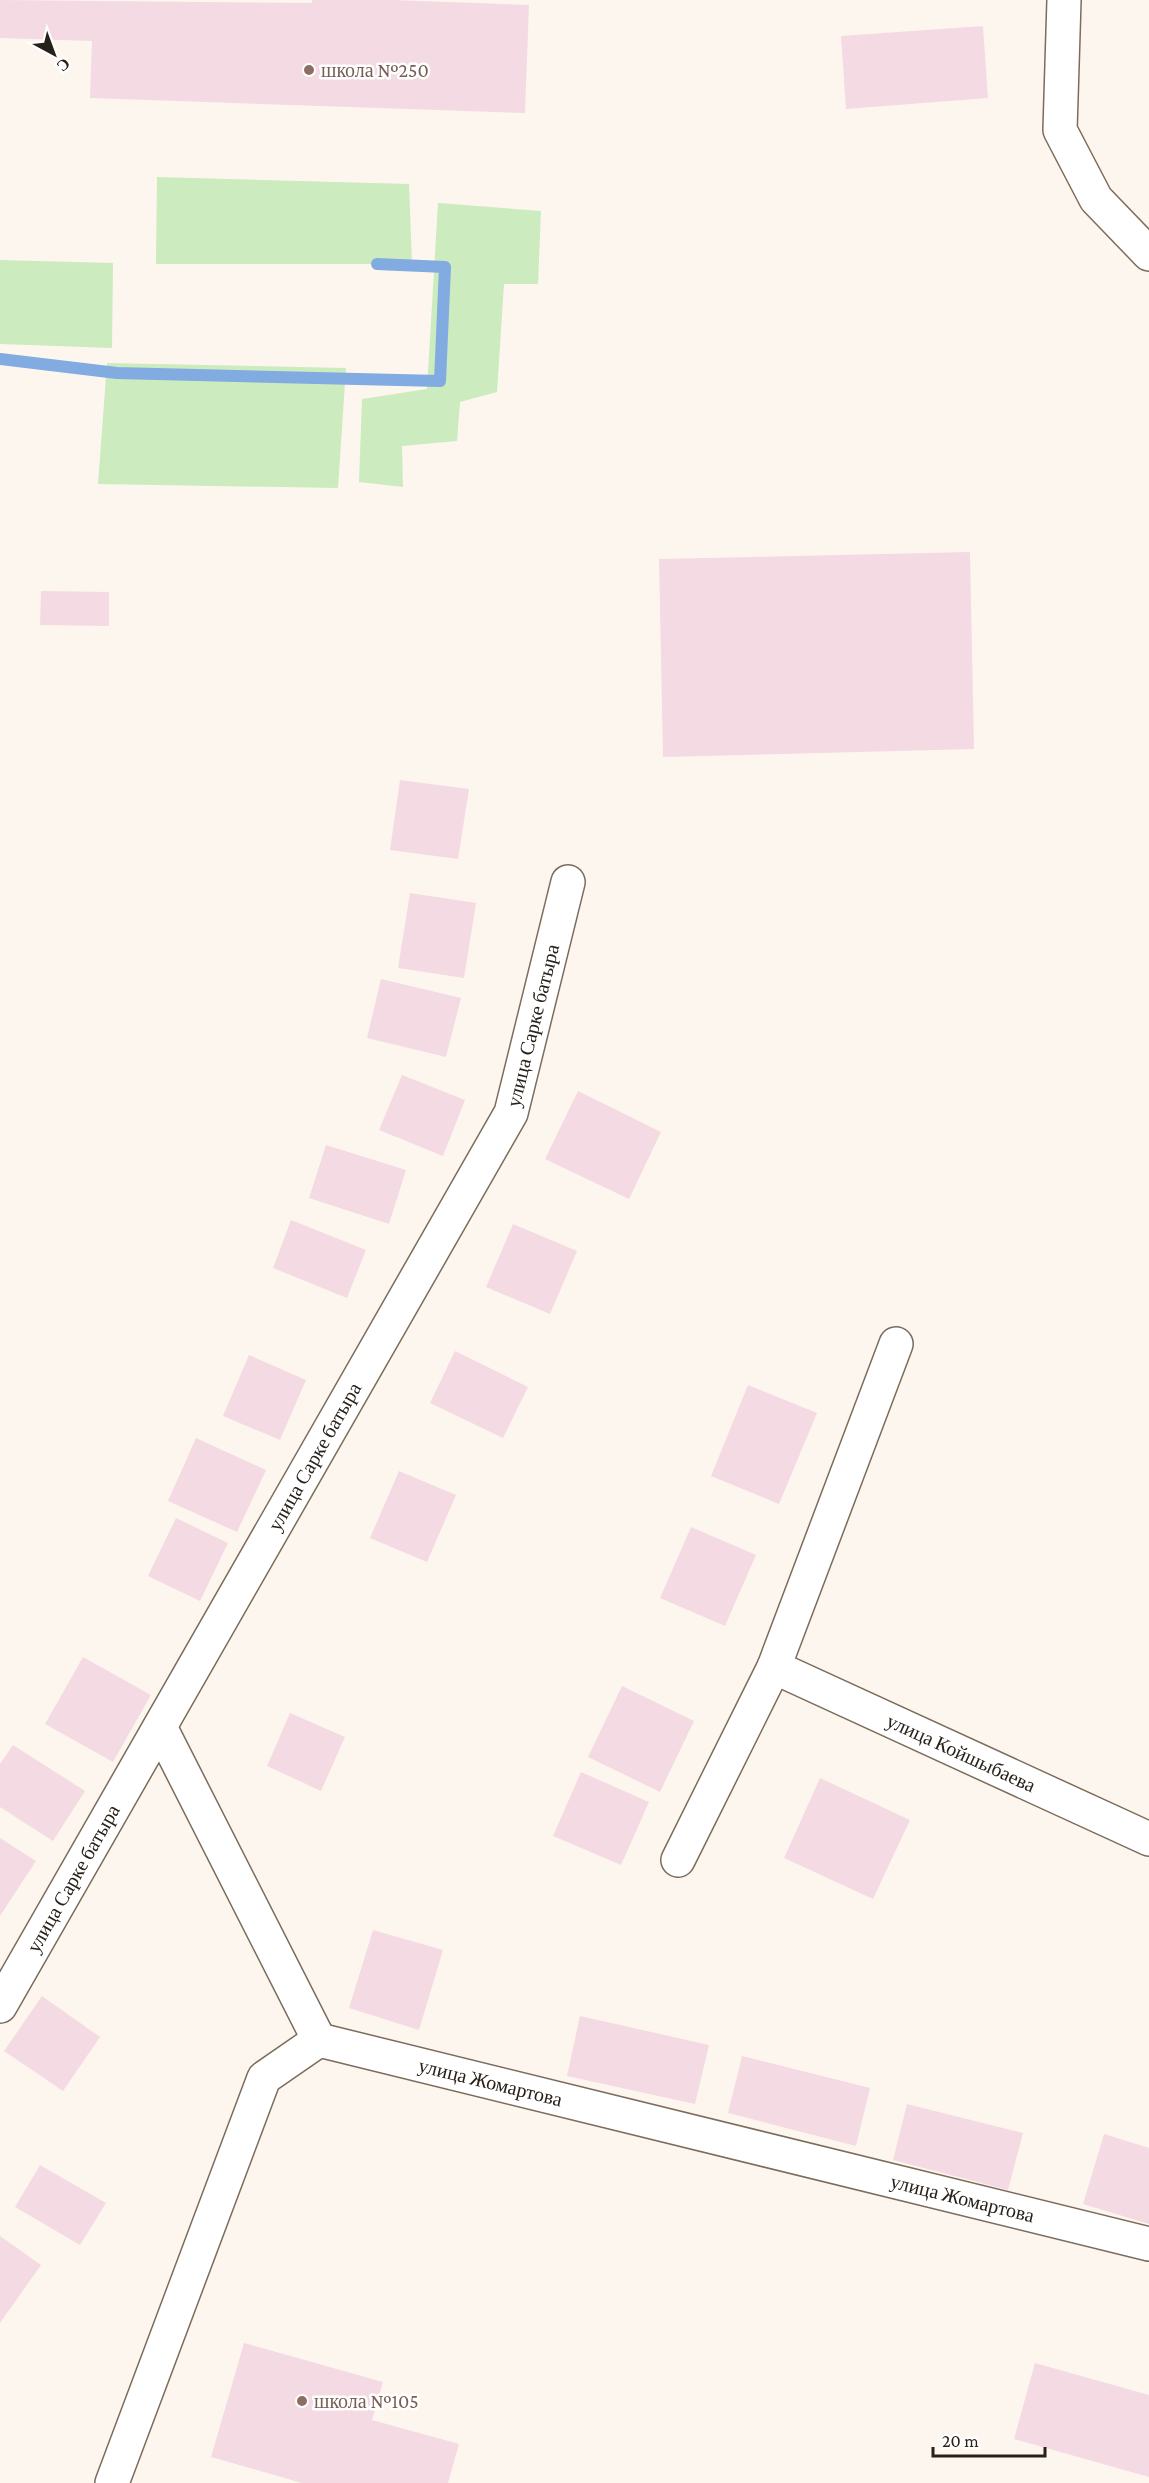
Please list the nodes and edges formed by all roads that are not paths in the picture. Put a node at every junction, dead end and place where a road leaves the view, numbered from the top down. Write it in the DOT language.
graph roads {
  1 [pos="1064,0"];
  2 [pos="1149,254"];
  3 [pos="568,882"];
  4 [pos="896,1344"];
  5 [pos="774,1667"];
  6 [pos="160,1727"];
  7 [pos="1149,1839"];
  8 [pos="678,1860"];
  9 [pos="0,2006"];
  10 [pos="319,2040"];
  11 [pos="1149,2244"];
  12 [pos="112,2483"];
  1 -- 2 [label="street"];
  3 -- 6 [label="street, улица Сарке батыра"];
  4 -- 5 [label="street"];
  5 -- 7 [label="street, улица Койшыбаева"];
  5 -- 8 [label="street"];
  6 -- 9 [label="street, улица Сарке батыра"];
  6 -- 10 [label="street"];
  10 -- 11 [label="street, улица Жомартова"];
  10 -- 12 [label="street"];
}
